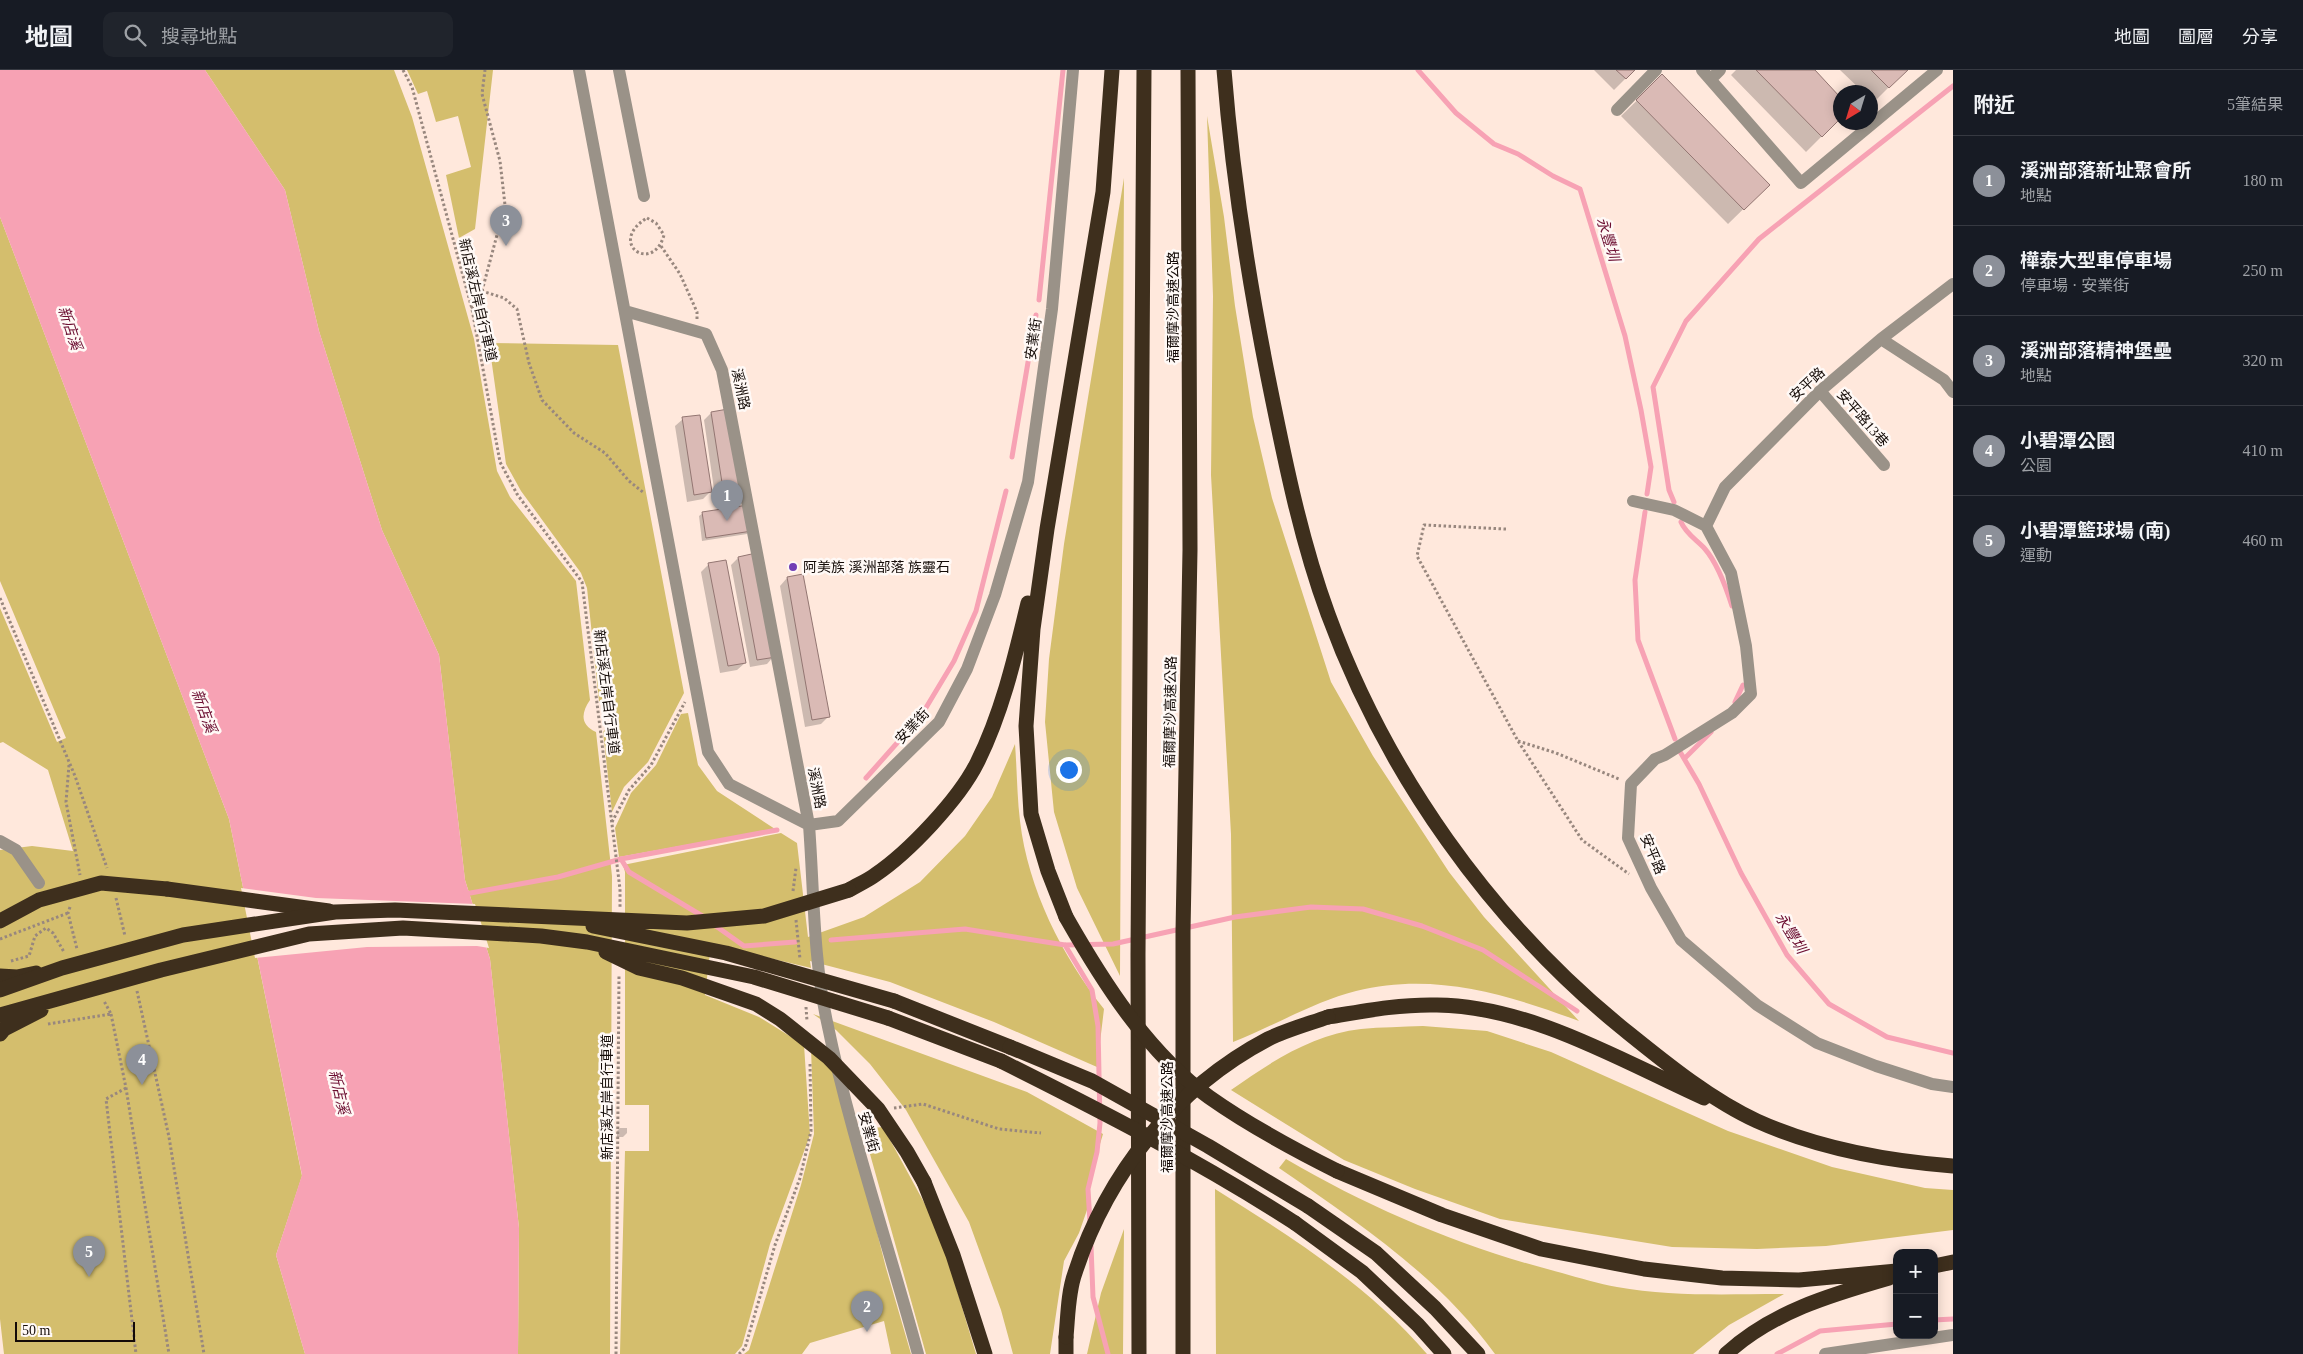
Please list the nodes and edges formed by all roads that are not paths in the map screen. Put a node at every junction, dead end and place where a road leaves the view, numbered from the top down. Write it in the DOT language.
graph roads {
  1 [pos="580,70"];
  2 [pos="619,70"];
  3 [pos="1073,70"];
  4 [pos="1112,70"];
  5 [pos="1144,70"];
  6 [pos="1188,70"];
  7 [pos="1224,70"];
  8 [pos="1656,70"];
  9 [pos="1702,70"];
  10 [pos="1720,70"];
  11 [pos="1938,70"];
  12 [pos="1711,79"];
  13 [pos="1617,110"];
  14 [pos="644,196"];
  15 [pos="1953,284"];
  16 [pos="625,311"];
  17 [pos="1881,339"];
  18 [pos="1820,391"];
  19 [pos="1953,392"];
  20 [pos="1884,465"];
  21 [pos="1633,500"];
  22 [pos="1706,526"];
  23 [pos="1047,529"];
  24 [pos="809,825"];
  25 [pos="0,841"];
  26 [pos="39,883"];
  27 [pos="335,912"];
  28 [pos="550,918"];
  29 [pos="0,921"];
  30 [pos="587,942"];
  31 [pos="62,968"];
  32 [pos="2,969"];
  33 [pos="0,990"];
  34 [pos="69,995"];
  35 [pos="0,1015"];
  36 [pos="0,1034"];
  37 [pos="1953,1088"];
  38 [pos="1756,1121"];
  39 [pos="1953,1166"];
  40 [pos="1953,1262"];
  41 [pos="1938,1265"];
  42 [pos="1893,1271"];
  43 [pos="1893,1277"];
  44 [pos="1184,1291"];
  45 [pos="1953,1335"];
  46 [pos="918,1354"];
  47 [pos="985,1354"];
  48 [pos="1066,1354"];
  49 [pos="1139,1354"];
  50 [pos="1183,1354"];
  51 [pos="1190,1354"];
  52 [pos="1444,1354"];
  53 [pos="1478,1354"];
  54 [pos="1726,1354"];
  55 [pos="1825,1354"];
  1 -- 16 [label="street, 溪洲路"];
  2 -- 14 [label="street"];
  3 -- 24 [label="street, 安業街"];
  4 -- 23 [label="highway"];
  5 -- 49 [label="highway, 福爾摩沙高速公路"];
  6 -- 44 [label="highway, 福爾摩沙高速公路"];
  7 -- 38 [label="highway"];
  8 -- 13 [label="street"];
  9 -- 12 [label="street"];
  10 -- 12 [label="street"];
  11 -- 12 [label="street"];
  15 -- 17 [label="street, 安平路"];
  16 -- 24 [label="street, 溪洲路"];
  16 -- 24 [label="street, 溪洲路"];
  17 -- 18 [label="street, 安平路"];
  17 -- 19 [label="street"];
  18 -- 20 [label="street, 安平路13巷"];
  18 -- 22 [label="street, 安平路"];
  21 -- 22 [label="street"];
  22 -- 37 [label="street, 安平路"];
  23 -- 28 [label="highway, bridge"];
  23 -- 42 [label="highway, bridge"];
  24 -- 46 [label="street, 安業街"];
  25 -- 26 [label="street"];
  27 -- 28 [label="highway, bridge"];
  27 -- 29 [label="highway, bridge"];
  27 -- 31 [label="highway, bridge"];
  28 -- 53 [label="highway, bridge"];
  30 -- 34 [label="highway, bridge"];
  30 -- 47 [label="highway, bridge"];
  30 -- 52 [label="highway, bridge"];
  31 -- 32 [label="highway, bridge"];
  31 -- 33 [label="highway, bridge"];
  34 -- 35 [label="highway, bridge"];
  34 -- 36 [label="highway, bridge"];
  38 -- 39 [label="highway"];
  38 -- 48 [label="highway, bridge"];
  40 -- 41 [label="highway"];
  43 -- 54 [label="highway"];
  44 -- 50 [label="highway, 福爾摩沙高速公路"];
  44 -- 51 [label="highway"];
  45 -- 55 [label="street"];
}
